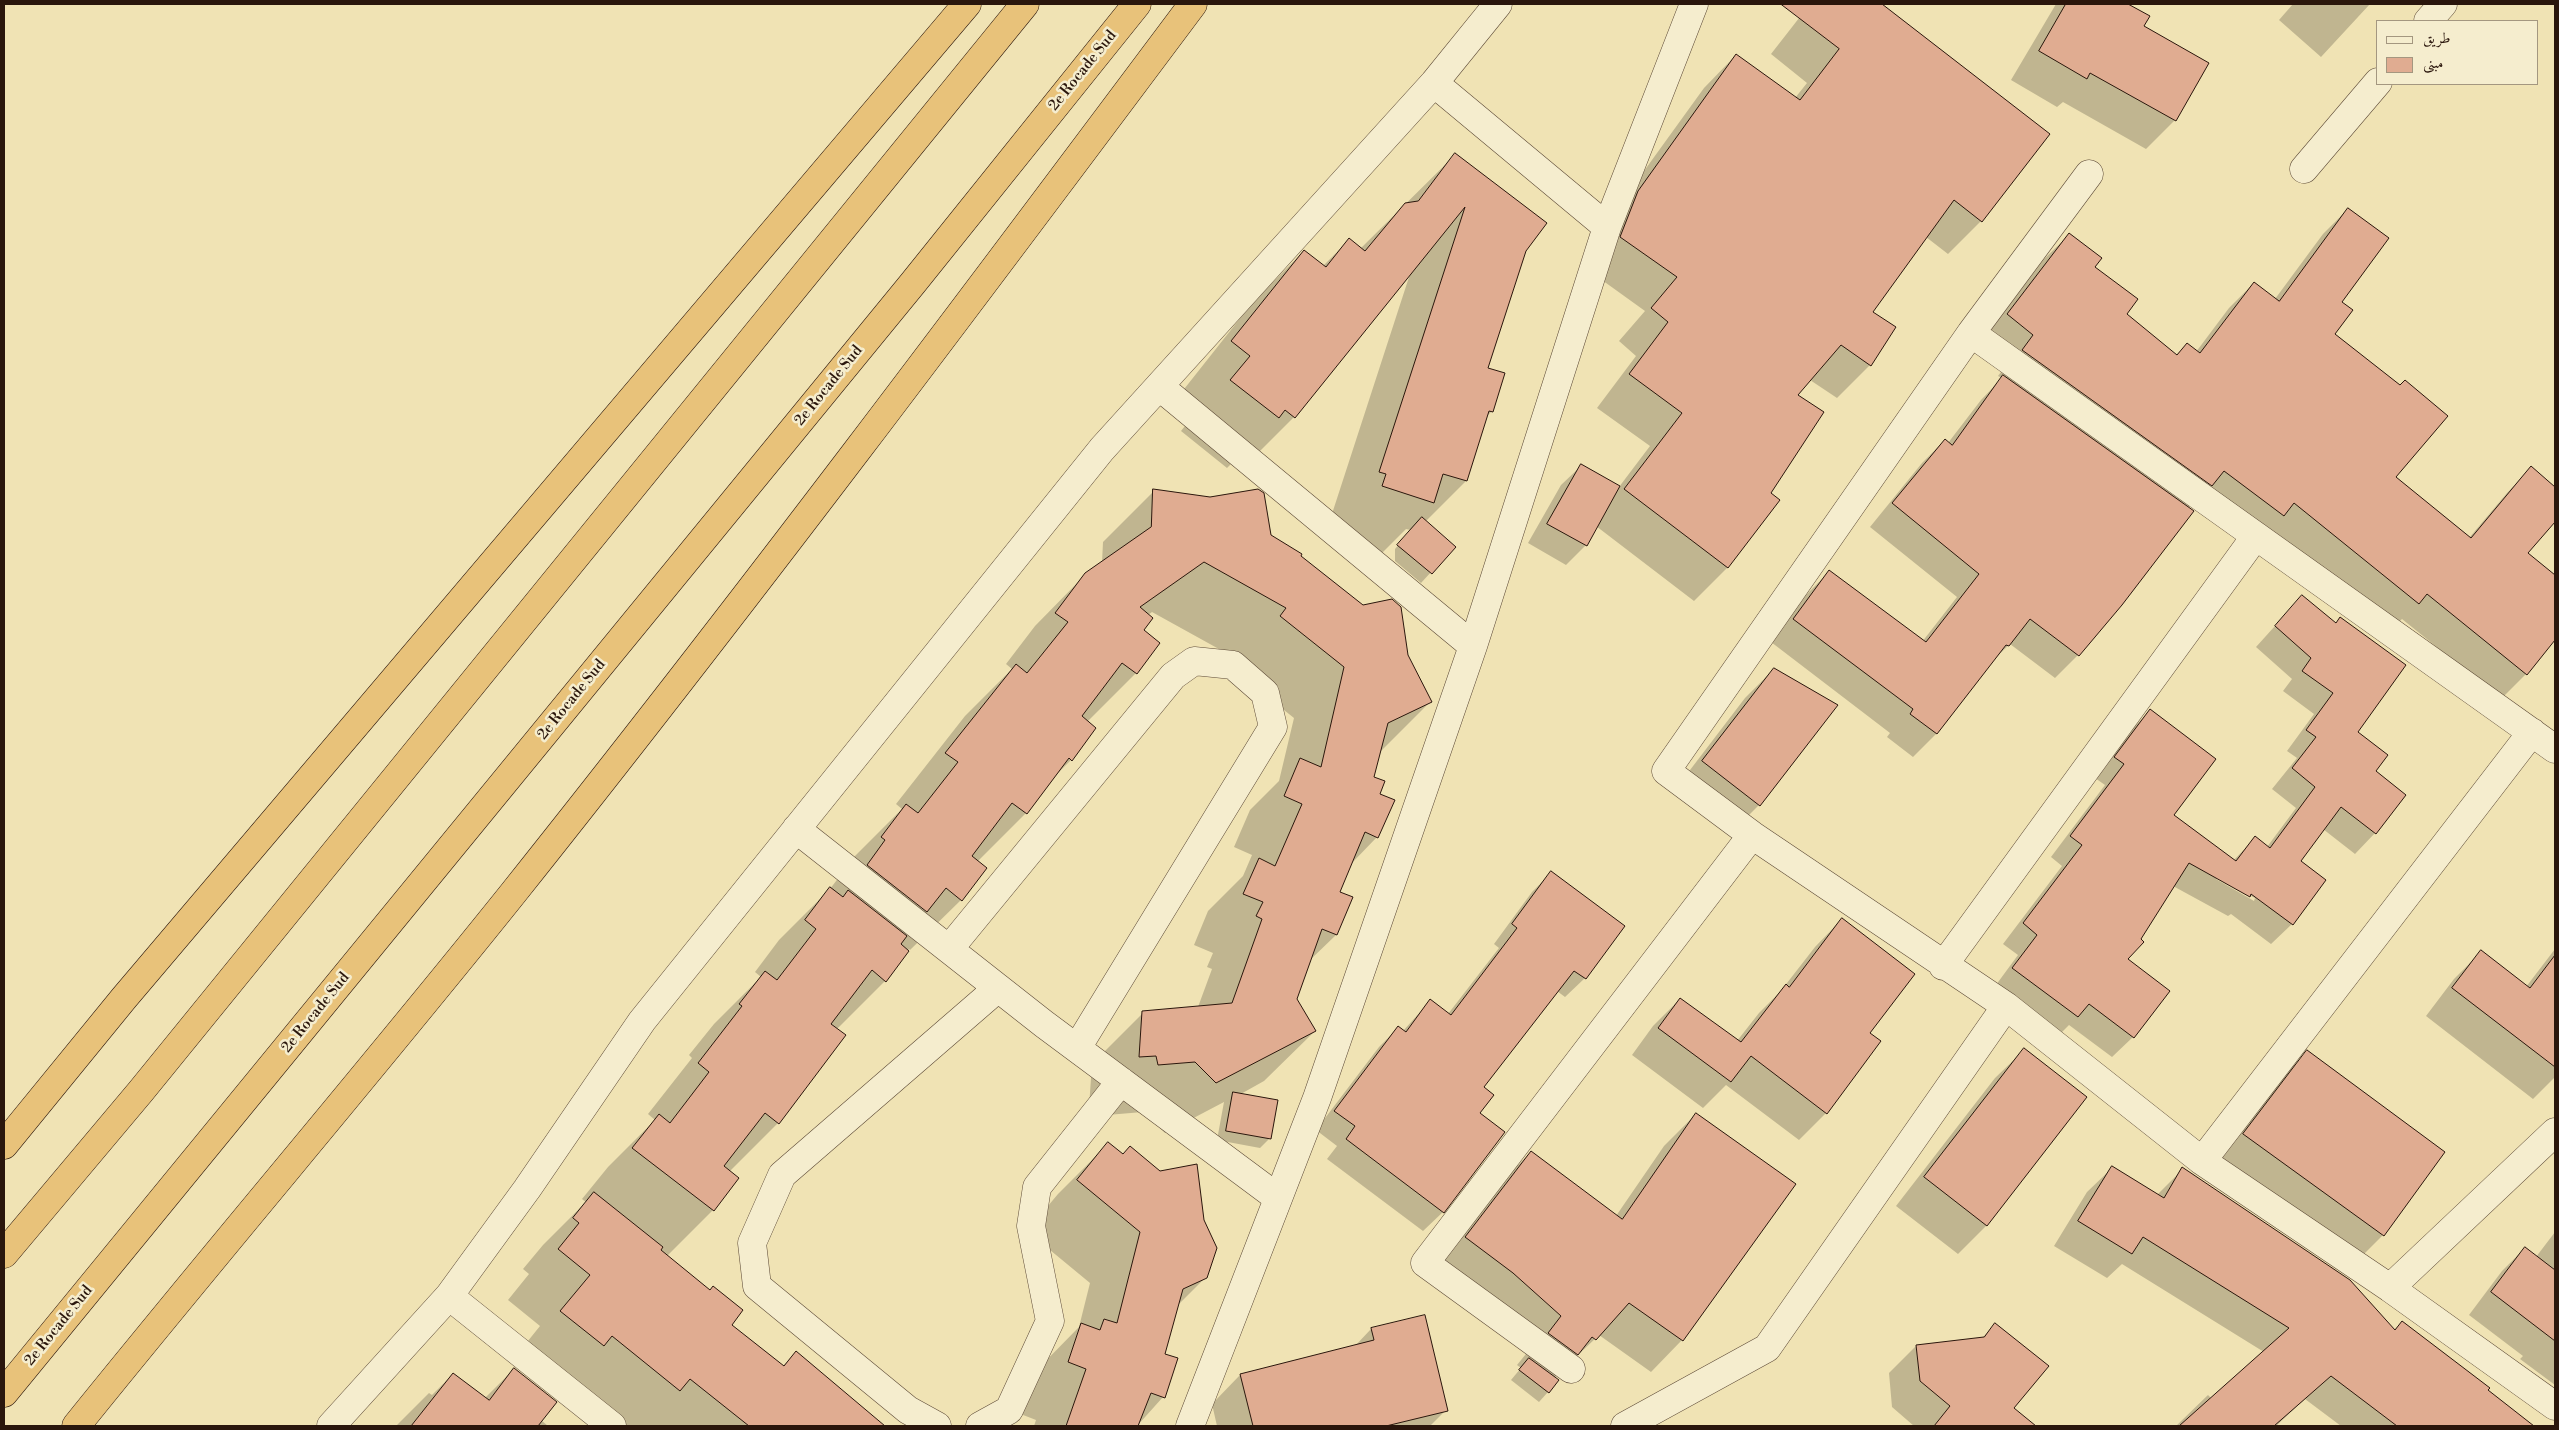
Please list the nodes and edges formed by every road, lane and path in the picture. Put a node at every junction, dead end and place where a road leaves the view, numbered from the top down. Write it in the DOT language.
graph roads {
  1 [pos="967,4"];
  2 [pos="1025,4"];
  3 [pos="1137,4"];
  4 [pos="1193,4"];
  5 [pos="1498,4"];
  6 [pos="1694,4"];
  7 [pos="2443,4"];
  8 [pos="2429,20"];
  9 [pos="1434,83"];
  10 [pos="2376,84"];
  11 [pos="2304,169"];
  12 [pos="2090,174"];
  13 [pos="1607,227"];
  14 [pos="1971,333"];
  15 [pos="1160,386"];
  16 [pos="2255,537"];
  17 [pos="1473,646"];
  18 [pos="2532,732"];
  19 [pos="2555,749"];
  20 [pos="796,829"];
  21 [pos="1752,835"];
  22 [pos="949,949"];
  23 [pos="1943,966"];
  24 [pos="998,988"];
  25 [pos="124,998"];
  26 [pos="2006,1006"];
  27 [pos="1077,1048"];
  28 [pos="1121,1081"];
  29 [pos="4,1132"];
  30 [pos="2555,1132"];
  31 [pos="4,1146"];
  32 [pos="2202,1161"];
  33 [pos="1278,1198"];
  34 [pos="4,1254"];
  35 [pos="2390,1288"];
  36 [pos="449,1296"];
  37 [pos="126,1364"];
  38 [pos="1571,1369"];
  39 [pos="4,1393"];
  40 [pos="2555,1406"];
  41 [pos="76,1426"];
  42 [pos="80,1426"];
  43 [pos="331,1426"];
  44 [pos="612,1426"];
  45 [pos="937,1426"];
  46 [pos="980,1426"];
  47 [pos="1190,1426"];
  48 [pos="1625,1426"];
  1 -- 25 [label="highway"];
  2 -- 34 [label="highway"];
  3 -- 39 [label="highway, 2e Rocade Sud"];
  4 -- 37 [label="highway"];
  5 -- 9 [label="street"];
  6 -- 13 [label="street"];
  7 -- 8 [label="street"];
  9 -- 13 [label="street"];
  9 -- 15 [label="street"];
  10 -- 11 [label="street"];
  12 -- 14 [label="street"];
  13 -- 17 [label="street"];
  14 -- 16 [label="street"];
  14 -- 21 [label="street"];
  15 -- 17 [label="street"];
  15 -- 20 [label="street"];
  16 -- 18 [label="street"];
  16 -- 23 [label="street"];
  17 -- 33 [label="street"];
  18 -- 19 [label="street"];
  18 -- 32 [label="street"];
  20 -- 22 [label="street"];
  20 -- 36 [label="street"];
  21 -- 23 [label="street"];
  21 -- 38 [label="street"];
  22 -- 24 [label="street"];
  22 -- 27 [label="street"];
  23 -- 26 [label="street"];
  24 -- 27 [label="street"];
  24 -- 45 [label="street"];
  25 -- 29 [label="highway"];
  25 -- 31 [label="highway"];
  26 -- 32 [label="street"];
  26 -- 48 [label="street"];
  27 -- 28 [label="street"];
  28 -- 33 [label="street"];
  28 -- 46 [label="street"];
  30 -- 35 [label="street"];
  32 -- 35 [label="street"];
  33 -- 47 [label="street"];
  35 -- 40 [label="street"];
  36 -- 43 [label="street"];
  36 -- 44 [label="street"];
  37 -- 41 [label="highway"];
  37 -- 42 [label="highway"];
}
